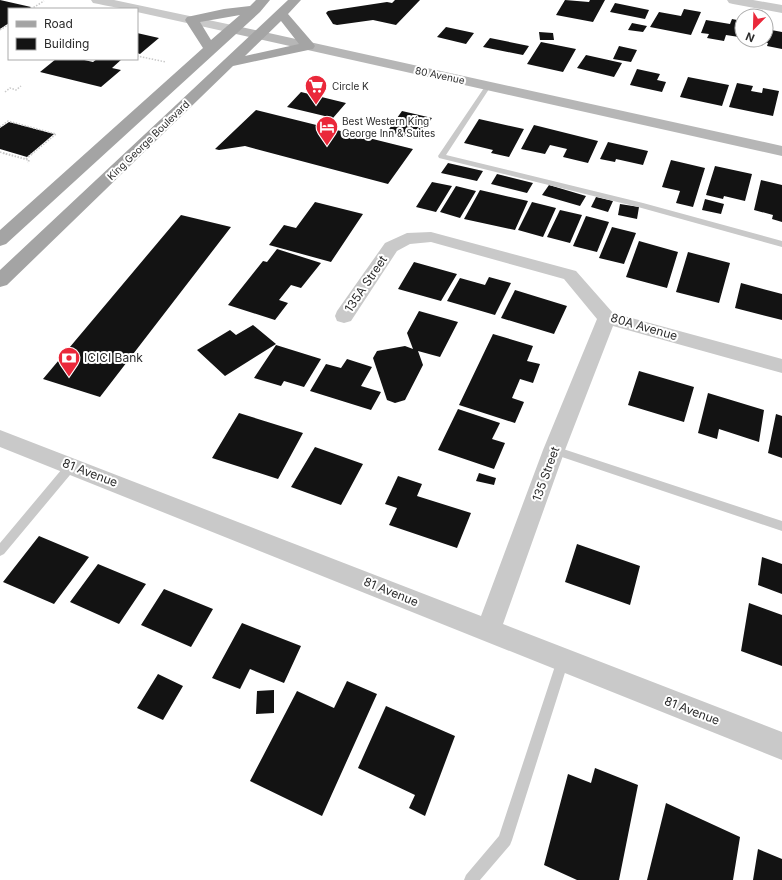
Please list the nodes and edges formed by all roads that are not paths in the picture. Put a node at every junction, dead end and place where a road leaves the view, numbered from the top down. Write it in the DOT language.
graph roads {
  1 [pos="98,0"];
  2 [pos="295,0"];
  3 [pos="733,0"];
  4 [pos="259,4"];
  5 [pos="136,8"];
  6 [pos="138,9"];
  7 [pos="782,9"];
  8 [pos="281,14"];
  9 [pos="192,20"];
  10 [pos="232,29"];
  11 [pos="258,35"];
  12 [pos="308,46"];
  13 [pos="210,49"];
  14 [pos="230,63"];
  15 [pos="488,86"];
  16 [pos="782,150"];
  17 [pos="407,239"];
  18 [pos="0,240"];
  19 [pos="782,244"];
  20 [pos="0,280"];
  21 [pos="344,316"];
  22 [pos="607,318"];
  23 [pos="782,366"];
  24 [pos="0,438"];
  25 [pos="554,450"];
  26 [pos="71,466"];
  27 [pos="782,526"];
  28 [pos="0,551"];
  29 [pos="488,631"];
  30 [pos="563,660"];
  31 [pos="782,746"];
  32 [pos="471,880"];
  1 -- 5 [label="street, 80 Avenue"];
  2 -- 8 [label="main road, King George Boulevard"];
  3 -- 7 [label="street"];
  4 -- 9 [label="main road"];
  4 -- 10 [label="main road"];
  6 -- 9 [label="street, 80 Avenue"];
  8 -- 11 [label="main road, King George Boulevard"];
  8 -- 12 [label="main road"];
  9 -- 10 [label="street, 80 Avenue"];
  9 -- 13 [label="main road"];
  10 -- 11 [label="main road, 80 Avenue"];
  10 -- 13 [label="main road"];
  11 -- 12 [label="main road, 80 Avenue"];
  11 -- 14 [label="main road, King George Boulevard"];
  12 -- 14 [label="main road"];
  12 -- 15 [label="main road, 80 Avenue"];
  13 -- 18 [label="main road"];
  14 -- 20 [label="main road, King George Boulevard"];
  15 -- 16 [label="main road, 80 Avenue"];
  15 -- 19 [label="lane"];
  17 -- 21 [label="street, 135A Street"];
  17 -- 22 [label="street, 80A Avenue"];
  22 -- 23 [label="street, 80A Avenue"];
  22 -- 25 [label="street, 135 Street"];
  24 -- 26 [label="street, 81 Avenue"];
  25 -- 27 [label="lane"];
  25 -- 29 [label="street, 135 Street"];
  26 -- 28 [label="lane"];
  26 -- 29 [label="street, 81 Avenue"];
  29 -- 30 [label="street, 81 Avenue"];
  30 -- 31 [label="street, 81 Avenue"];
  30 -- 32 [label="lane"];
}
